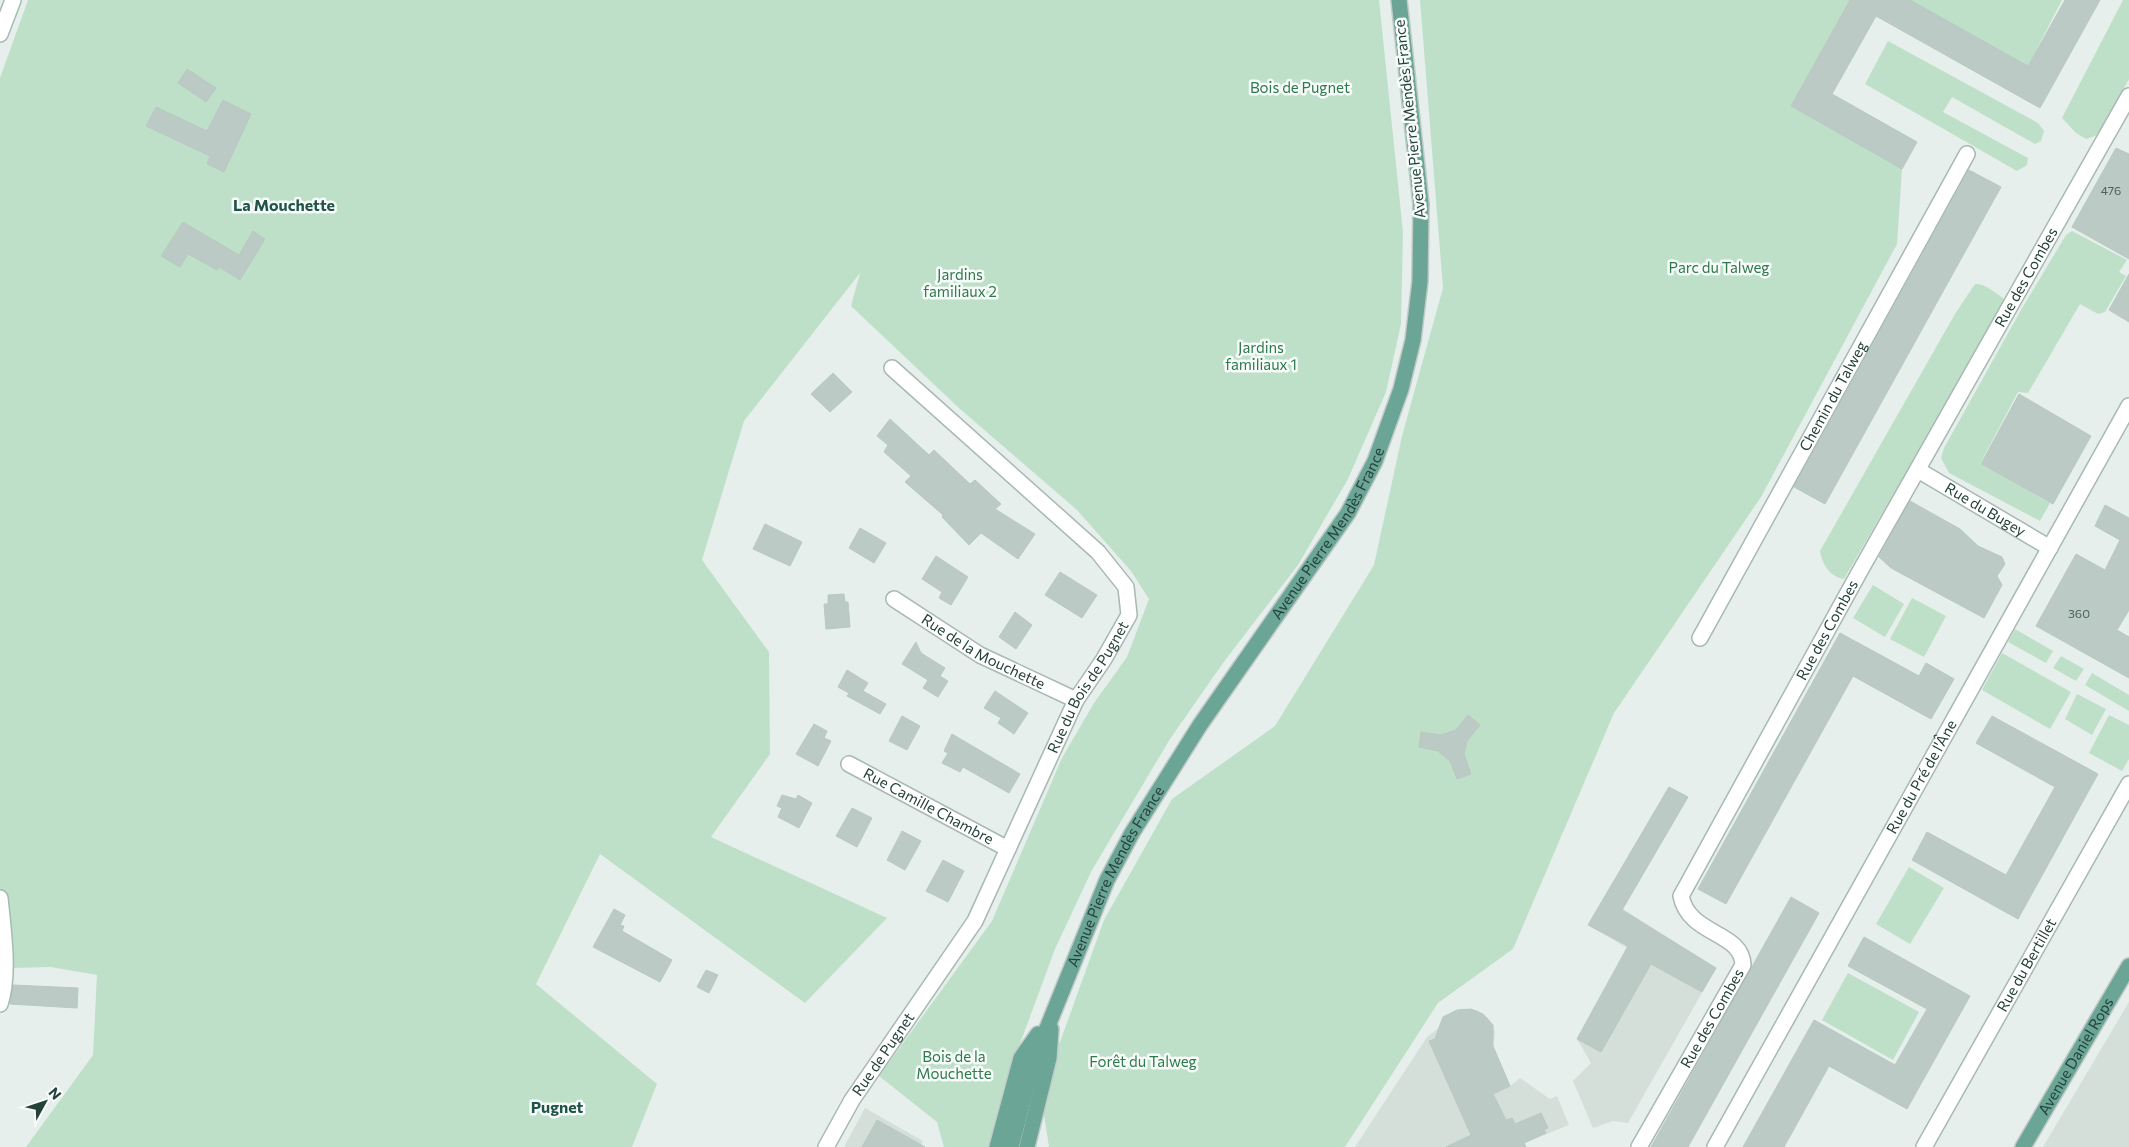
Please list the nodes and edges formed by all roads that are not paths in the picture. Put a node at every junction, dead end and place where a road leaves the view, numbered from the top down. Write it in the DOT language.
graph roads {
  1 [pos="13,0"];
  2 [pos="1399,0"];
  3 [pos="0,34"];
  4 [pos="2129,96"];
  5 [pos="1967,154"];
  6 [pos="892,368"];
  7 [pos="2129,406"];
  8 [pos="1918,470"];
  9 [pos="2050,548"];
  10 [pos="894,599"];
  11 [pos="1700,638"];
  12 [pos="1076,700"];
  13 [pos="849,764"];
  14 [pos="2129,784"];
  15 [pos="1008,849"];
  16 [pos="0,898"];
  17 [pos="944,964"];
  18 [pos="2129,966"];
  19 [pos="0,1004"];
  20 [pos="1053,1012"];
  21 [pos="826,1147"];
  22 [pos="997,1147"];
  23 [pos="1011,1147"];
  24 [pos="1027,1147"];
  25 [pos="1639,1147"];
  26 [pos="1715,1147"];
  27 [pos="1924,1147"];
  28 [pos="2023,1147"];
  1 -- 3 [label="street"];
  2 -- 20 [label="main road, Avenue Pierre Mendès France"];
  4 -- 8 [label="street, Rue des Combes"];
  5 -- 11 [label="street, Chemin du Talweg"];
  6 -- 12 [label="street, Rue du Bois de Pugnet"];
  7 -- 9 [label="street, Rue du Pré de l'Âne"];
  8 -- 9 [label="street, Rue du Bugey"];
  8 -- 25 [label="street, Rue des Combes"];
  9 -- 26 [label="street, Rue du Pré de l'Âne"];
  10 -- 12 [label="street, Rue de la Mouchette"];
  12 -- 15 [label="street, Rue du Bois de Pugnet"];
  13 -- 15 [label="street, Rue Camille Chambre"];
  14 -- 27 [label="street, Rue du Bertillet"];
  15 -- 17 [label="street, Rue du Bois de Pugnet"];
  16 -- 19 [label="street"];
  17 -- 21 [label="street, Rue de Pugnet"];
  18 -- 28 [label="main road, Avenue Daniel Rops"];
  20 -- 22 [label="main road"];
  20 -- 23 [label="main road, Avenue Pierre Mendès France"];
  20 -- 24 [label="main road, Avenue Pierre Mendès France"];
}
